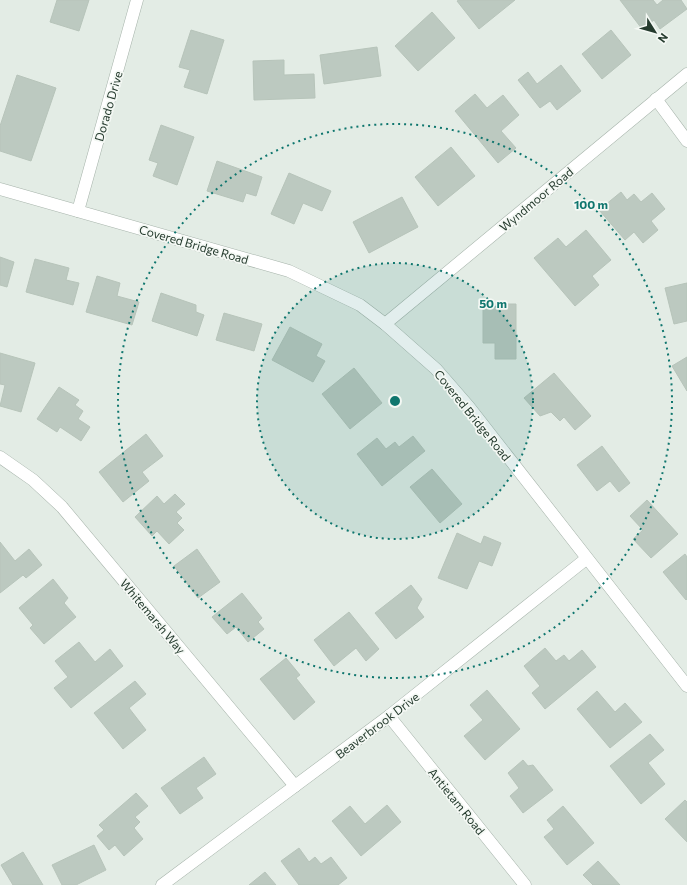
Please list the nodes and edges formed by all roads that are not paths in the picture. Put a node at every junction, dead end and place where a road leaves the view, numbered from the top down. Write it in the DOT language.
graph roads {
  1 [pos="137,0"];
  2 [pos="687,74"];
  3 [pos="656,99"];
  4 [pos="687,141"];
  5 [pos="0,189"];
  6 [pos="78,211"];
  7 [pos="385,324"];
  8 [pos="0,457"];
  9 [pos="586,559"];
  10 [pos="687,686"];
  11 [pos="389,716"];
  12 [pos="295,786"];
  13 [pos="162,885"];
  14 [pos="525,885"];
  1 -- 6 [label="street, Dorado Drive"];
  2 -- 3 [label="street, Wyndmoor Road"];
  3 -- 4 [label="street"];
  3 -- 7 [label="street, Wyndmoor Road"];
  5 -- 6 [label="street, Covered Bridge Road"];
  6 -- 7 [label="street, Covered Bridge Road"];
  7 -- 9 [label="street, Covered Bridge Road"];
  8 -- 12 [label="street, Whitemarsh Way"];
  9 -- 10 [label="street, Covered Bridge Road"];
  9 -- 11 [label="street, Beaverbrook Drive"];
  11 -- 12 [label="street, Beaverbrook Drive"];
  11 -- 14 [label="street, Antietam Road"];
  12 -- 13 [label="street, Beaverbrook Drive"];
}
